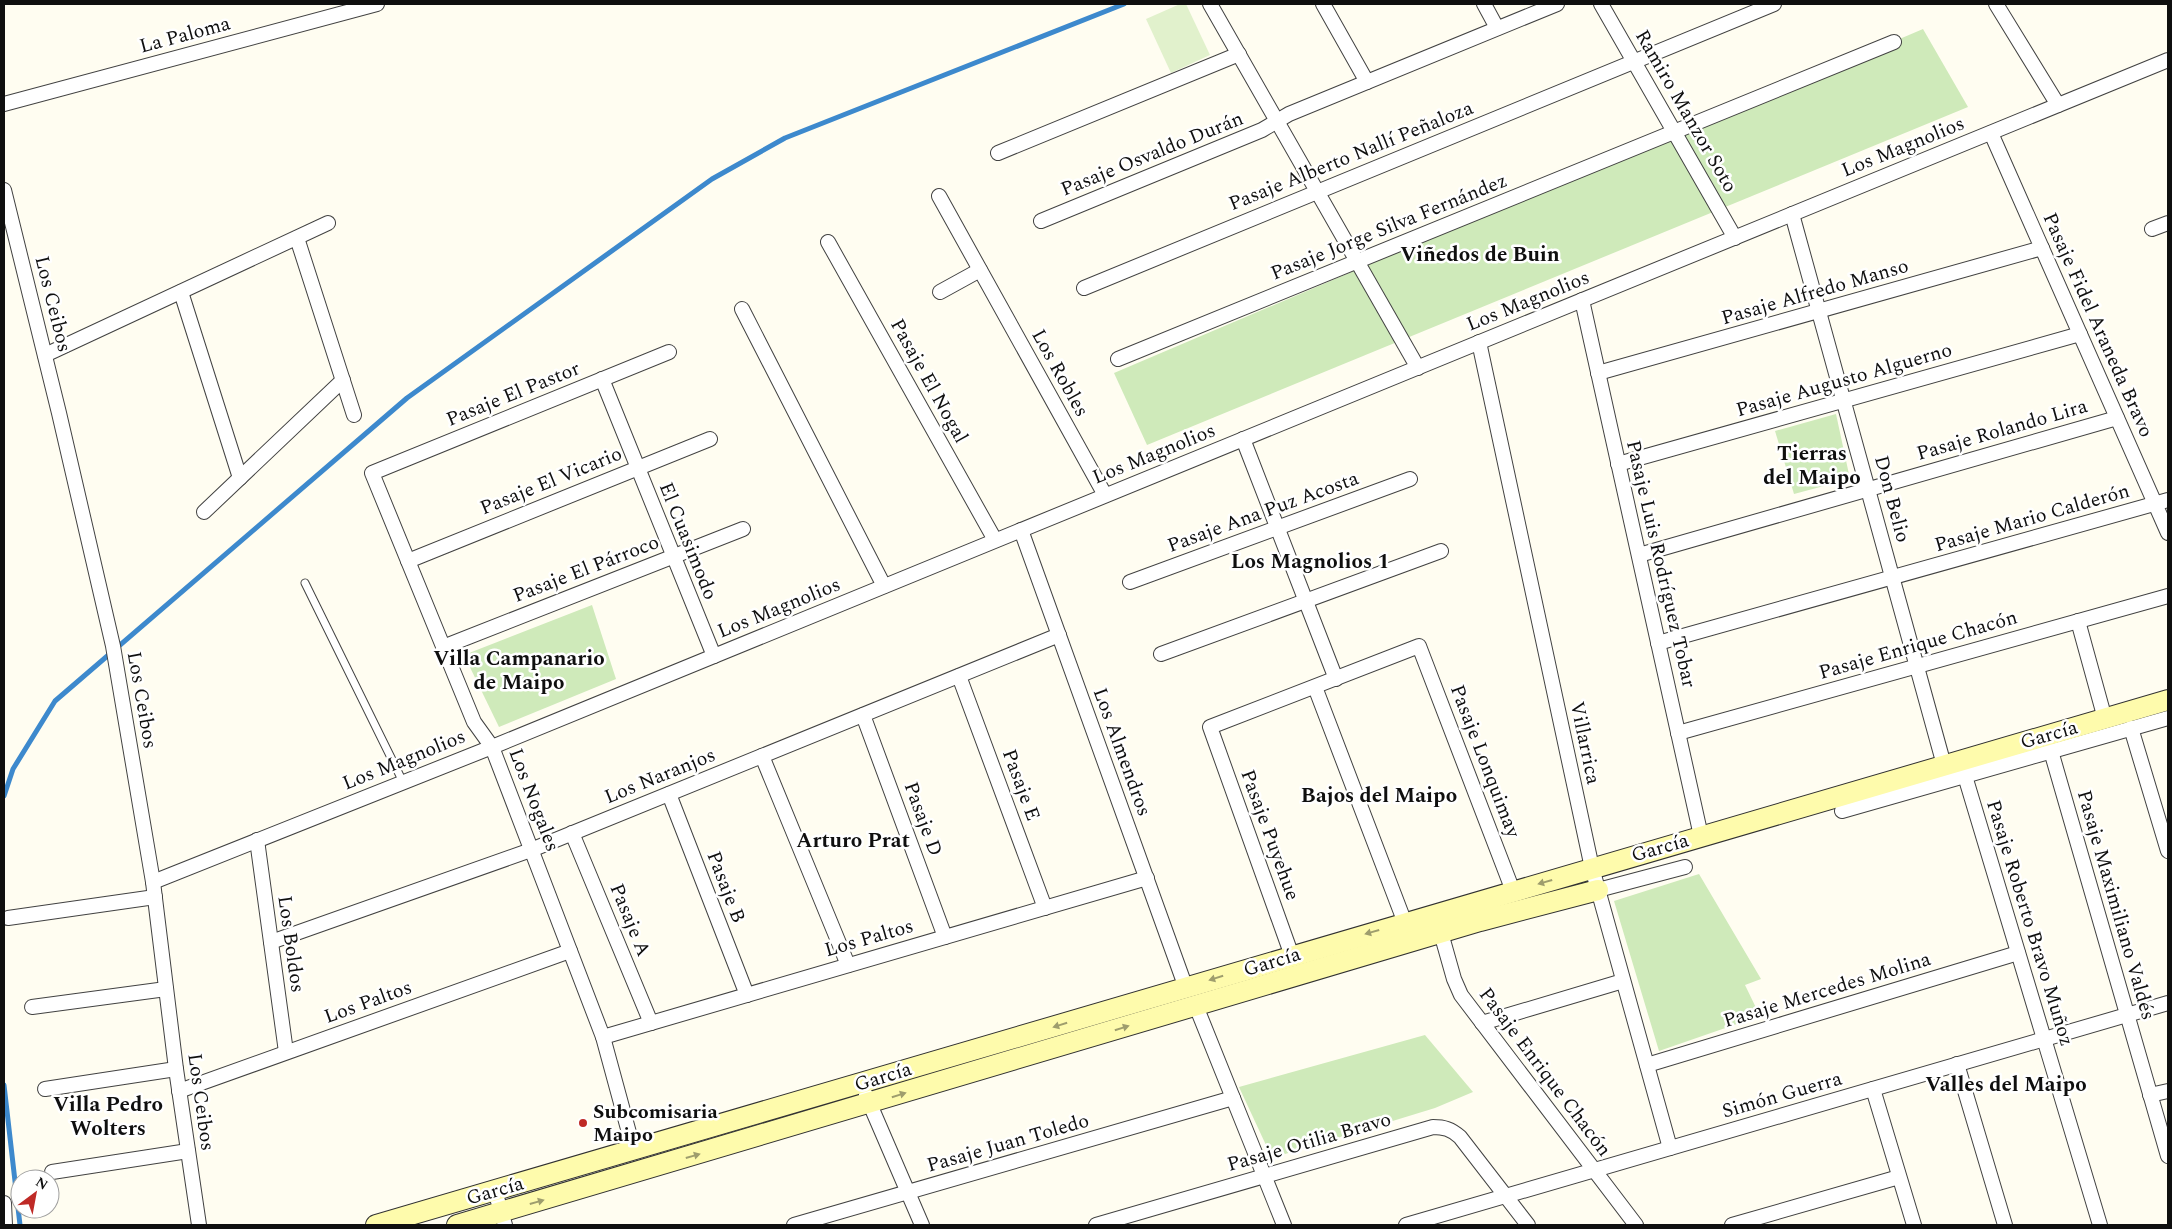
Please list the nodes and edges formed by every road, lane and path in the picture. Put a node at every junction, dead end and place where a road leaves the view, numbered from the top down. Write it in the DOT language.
graph roads {
  1 [pos="377,4"];
  2 [pos="1210,4"];
  3 [pos="1323,4"];
  4 [pos="1484,4"];
  5 [pos="1557,4"];
  6 [pos="1602,4"];
  7 [pos="1774,4"];
  8 [pos="1996,4"];
  9 [pos="1497,28"];
  10 [pos="1894,42"];
  11 [pos="1239,54"];
  12 [pos="2168,60"];
  13 [pos="1634,62"];
  14 [pos="1367,82"];
  15 [pos="4,104"];
  16 [pos="2058,105"];
  17 [pos="1277,121"];
  18 [pos="1675,132"];
  19 [pos="1991,133"];
  20 [pos="998,153"];
  21 [pos="4,190"];
  22 [pos="1318,192"];
  23 [pos="939,196"];
  24 [pos="1792,214"];
  25 [pos="1041,221"];
  26 [pos="328,223"];
  27 [pos="2168,223"];
  28 [pos="2152,229"];
  29 [pos="297,238"];
  30 [pos="1735,238"];
  31 [pos="828,242"];
  32 [pos="2042,248"];
  33 [pos="1357,262"];
  34 [pos="980,270"];
  35 [pos="1084,288"];
  36 [pos="181,292"];
  37 [pos="940,292"];
  38 [pos="1582,300"];
  39 [pos="742,309"];
  40 [pos="1819,312"];
  41 [pos="2080,334"];
  42 [pos="1479,342"];
  43 [pos="669,352"];
  44 [pos="45,355"];
  45 [pos="1118,359"];
  46 [pos="1418,368"];
  47 [pos="1598,373"];
  48 [pos="602,379"];
  49 [pos="343,380"];
  50 [pos="1844,400"];
  51 [pos="354,415"];
  52 [pos="2117,418"];
  53 [pos="710,439"];
  54 [pos="1243,439"];
  55 [pos="1618,464"];
  56 [pos="637,468"];
  57 [pos="372,473"];
  58 [pos="240,478"];
  59 [pos="1410,479"];
  60 [pos="1868,489"];
  61 [pos="1105,496"];
  62 [pos="2162,502"];
  63 [pos="204,512"];
  64 [pos="1278,528"];
  65 [pos="743,529"];
  66 [pos="1021,530"];
  67 [pos="2168,534"];
  68 [pos="995,540"];
  69 [pos="1441,551"];
  70 [pos="1639,555"];
  71 [pos="673,556"];
  72 [pos="408,561"];
  73 [pos="1893,578"];
  74 [pos="1130,582"];
  75 [pos="305,583"];
  76 [pos="884,586"];
  77 [pos="2168,596"];
  78 [pos="1306,601"];
  79 [pos="2078,621"];
  80 [pos="1059,635"];
  81 [pos="1658,643"];
  82 [pos="443,647"];
  83 [pos="1161,654"];
  84 [pos="714,656"];
  85 [pos="1917,666"];
  86 [pos="959,676"];
  87 [pos="1336,679"];
  88 [pos="1315,687"];
  89 [pos="2168,700"];
  90 [pos="863,715"];
  91 [pos="2105,718"];
  92 [pos="2168,718"];
  93 [pos="2131,728"];
  94 [pos="1678,733"];
  95 [pos="492,747"];
  96 [pos="2051,751"];
  97 [pos="762,756"];
  98 [pos="1944,765"];
  99 [pos="1965,776"];
  100 [pos="403,782"];
  101 [pos="669,794"];
  102 [pos="1842,810"];
  103 [pos="572,833"];
  104 [pos="1701,836"];
  105 [pos="257,840"];
  106 [pos="531,850"];
  107 [pos="2168,851"];
  108 [pos="1685,867"];
  109 [pos="1592,868"];
  110 [pos="1147,878"];
  111 [pos="153,882"];
  112 [pos="1598,890"];
  113 [pos="1513,891"];
  114 [pos="155,897"];
  115 [pos="1045,908"];
  116 [pos="8,918"];
  117 [pos="1405,922"];
  118 [pos="1441,933"];
  119 [pos="945,937"];
  120 [pos="271,942"];
  121 [pos="570,951"];
  122 [pos="2018,953"];
  123 [pos="1292,956"];
  124 [pos="848,965"];
  125 [pos="1623,981"];
  126 [pos="1186,988"];
  127 [pos="166,989"];
  128 [pos="747,995"];
  129 [pos="2168,1002"];
  130 [pos="1196,1006"];
  131 [pos="32,1007"];
  132 [pos="2127,1015"];
  133 [pos="650,1023"];
  134 [pos="1482,1023"];
  135 [pos="603,1037"];
  136 [pos="2044,1039"];
  137 [pos="286,1052"];
  138 [pos="1957,1064"];
  139 [pos="1647,1065"];
  140 [pos="176,1070"];
  141 [pos="861,1084"];
  142 [pos="45,1089"];
  143 [pos="1873,1089"];
  144 [pos="2168,1090"];
  145 [pos="179,1091"];
  146 [pos="2150,1095"];
  147 [pos="1233,1098"];
  148 [pos="870,1104"];
  149 [pos="1670,1148"];
  150 [pos="188,1151"];
  151 [pos="634,1151"];
  152 [pos="2168,1156"];
  153 [pos="1594,1170"];
  154 [pos="60,1171"];
  155 [pos="1264,1176"];
  156 [pos="1900,1177"];
  157 [pos="495,1191"];
  158 [pos="908,1194"];
  159 [pos="1505,1196"];
  160 [pos="4,1203"];
  161 [pos="4,1213"];
  162 [pos="504,1219"];
  163 [pos="4,1225"];
  164 [pos="199,1225"];
  165 [pos="376,1225"];
  166 [pos="457,1225"];
  167 [pos="794,1225"];
  168 [pos="922,1225"];
  169 [pos="1096,1225"];
  170 [pos="1284,1225"];
  171 [pos="1406,1225"];
  172 [pos="1528,1225"];
  173 [pos="1636,1225"];
  174 [pos="1732,1225"];
  175 [pos="1914,1225"];
  176 [pos="2005,1225"];
  177 [pos="2100,1225"];
  1 -- 15 [label="street, La Paloma"];
  2 -- 11 [label="street"];
  3 -- 14 [label="street"];
  4 -- 9 [label="street"];
  5 -- 9 [label="street, Pasaje Osvaldo Durán"];
  6 -- 13 [label="street, Ramiro Manzor Soto"];
  7 -- 13 [label="street, Pasaje Alberto Nallí Peñaloza"];
  8 -- 16 [label="street"];
  9 -- 14 [label="street, Pasaje Osvaldo Durán"];
  10 -- 18 [label="street, Pasaje Jorge Silva Fernández"];
  11 -- 17 [label="street"];
  11 -- 20 [label="street"];
  12 -- 16 [label="street, Los Magnolios"];
  13 -- 18 [label="street, Ramiro Manzor Soto"];
  13 -- 22 [label="street, Pasaje Alberto Nallí Peñaloza"];
  14 -- 17 [label="street, Pasaje Osvaldo Durán"];
  16 -- 19 [label="street, Los Magnolios"];
  17 -- 22 [label="street"];
  17 -- 25 [label="street, Pasaje Osvaldo Durán"];
  18 -- 30 [label="street, Ramiro Manzor Soto"];
  18 -- 33 [label="street, Pasaje Jorge Silva Fernández"];
  19 -- 24 [label="street, Los Magnolios"];
  19 -- 32 [label="street, Pasaje Fidel Araneda Bravo"];
  21 -- 44 [label="street, Los Ceibos"];
  22 -- 33 [label="street"];
  22 -- 35 [label="street, Pasaje Alberto Nallí Peñaloza"];
  23 -- 34 [label="street, Los Robles"];
  24 -- 30 [label="street, Los Magnolios"];
  24 -- 40 [label="street, Don Belio"];
  26 -- 29 [label="street"];
  27 -- 28 [label="street"];
  29 -- 36 [label="street"];
  29 -- 49 [label="street"];
  30 -- 38 [label="street, Los Magnolios"];
  31 -- 68 [label="street, Pasaje El Nogal"];
  32 -- 40 [label="street, Pasaje Alfredo Manso"];
  32 -- 41 [label="street, Pasaje Fidel Araneda Bravo"];
  33 -- 45 [label="street, Pasaje Jorge Silva Fernández"];
  33 -- 46 [label="street"];
  34 -- 37 [label="street"];
  34 -- 61 [label="street, Los Robles"];
  36 -- 44 [label="street"];
  36 -- 58 [label="street"];
  38 -- 42 [label="street, Los Magnolios"];
  38 -- 47 [label="street, Pasaje Luis Rodríguez Tobar"];
  39 -- 76 [label="street"];
  40 -- 47 [label="street, Pasaje Alfredo Manso"];
  40 -- 50 [label="street, Don Belio"];
  41 -- 50 [label="street, Pasaje Augusto Alguerno"];
  41 -- 52 [label="street, Pasaje Fidel Araneda Bravo"];
  42 -- 46 [label="street, Los Magnolios"];
  42 -- 109 [label="street, Villarrica"];
  43 -- 48 [label="street, Pasaje El Pastor"];
  44 -- 111 [label="street, Los Ceibos"];
  46 -- 54 [label="street, Los Magnolios"];
  47 -- 55 [label="street, Pasaje Luis Rodríguez Tobar"];
  48 -- 56 [label="street, El Cuasimodo"];
  48 -- 57 [label="street, Pasaje El Pastor"];
  49 -- 51 [label="street"];
  49 -- 58 [label="street"];
  50 -- 55 [label="street, Pasaje Augusto Alguerno"];
  50 -- 60 [label="street, Don Belio"];
  52 -- 60 [label="street, Pasaje Rolando Lira"];
  52 -- 62 [label="street, Pasaje Fidel Araneda Bravo"];
  53 -- 56 [label="street, Pasaje El Vicario"];
  54 -- 61 [label="street, Los Magnolios"];
  54 -- 64 [label="street"];
  55 -- 70 [label="street, Pasaje Luis Rodríguez Tobar"];
  56 -- 71 [label="street, El Cuasimodo"];
  56 -- 72 [label="street, Pasaje El Vicario"];
  57 -- 72 [label="street, Los Nogales"];
  58 -- 63 [label="street"];
  59 -- 64 [label="street, Pasaje Ana Puz Acosta"];
  60 -- 70 [label="street, Pasaje Rolando Lira"];
  60 -- 73 [label="street, Don Belio"];
  61 -- 66 [label="street, Los Magnolios"];
  62 -- 67 [label="street, Pasaje Fidel Araneda Bravo"];
  62 -- 73 [label="street, Pasaje Mario Calderón"];
  64 -- 74 [label="street, Pasaje Ana Puz Acosta"];
  64 -- 78 [label="street"];
  65 -- 71 [label="street, Pasaje El Párroco"];
  66 -- 68 [label="street, Los Magnolios"];
  66 -- 80 [label="street, Los Almendros"];
  68 -- 76 [label="street, Los Magnolios"];
  69 -- 78 [label="street"];
  70 -- 81 [label="street, Pasaje Luis Rodríguez Tobar"];
  71 -- 82 [label="street, Pasaje El Párroco"];
  71 -- 84 [label="street, El Cuasimodo"];
  72 -- 82 [label="street, Los Nogales"];
  73 -- 81 [label="street, Pasaje Mario Calderón"];
  73 -- 85 [label="street, Don Belio"];
  75 -- 100 [label="lane"];
  76 -- 84 [label="street, Los Magnolios"];
  77 -- 79 [label="street, Pasaje Enrique Chacón"];
  78 -- 83 [label="street"];
  78 -- 87 [label="street"];
  79 -- 85 [label="street, Pasaje Enrique Chacón"];
  79 -- 91 [label="street"];
  80 -- 86 [label="street, Los Naranjos"];
  80 -- 110 [label="street, Los Almendros"];
  81 -- 94 [label="street, Pasaje Luis Rodríguez Tobar"];
  82 -- 95 [label="street, Los Nogales"];
  84 -- 95 [label="street, Los Magnolios"];
  85 -- 94 [label="street, Pasaje Enrique Chacón"];
  85 -- 98 [label="street, Don Belio"];
  86 -- 90 [label="street, Los Naranjos"];
  86 -- 115 [label="street, Pasaje E"];
  87 -- 88 [label="street"];
  87 -- 113 [label="street, Pasaje Lonquimay"];
  88 -- 117 [label="street"];
  88 -- 123 [label="street, Pasaje Puyehue"];
  89 -- 91 [label="street, García"];
  90 -- 97 [label="street, Los Naranjos"];
  90 -- 119 [label="street, Pasaje D"];
  91 -- 98 [label="street, García"];
  92 -- 93 [label="street, García"];
  93 -- 96 [label="street, García"];
  93 -- 107 [label="street"];
  94 -- 104 [label="street, Pasaje Luis Rodríguez Tobar"];
  95 -- 100 [label="street, Los Magnolios"];
  95 -- 106 [label="street, Los Nogales"];
  96 -- 99 [label="street, García"];
  96 -- 132 [label="street, Pasaje Maximiliano Valdés"];
  97 -- 101 [label="street, Los Naranjos"];
  97 -- 124 [label="street"];
  98 -- 104 [label="street, García"];
  99 -- 102 [label="street, García"];
  99 -- 122 [label="street, Pasaje Roberto Bravo Muñoz"];
  100 -- 105 [label="street, Los Magnolios"];
  101 -- 103 [label="street, Los Naranjos"];
  101 -- 128 [label="street, Pasaje B"];
  103 -- 106 [label="street, Los Naranjos"];
  103 -- 133 [label="street, Pasaje A"];
  104 -- 109 [label="street, García"];
  105 -- 111 [label="street, Los Magnolios"];
  105 -- 120 [label="street, Los Boldos"];
  106 -- 120 [label="street, Los Naranjos"];
  106 -- 121 [label="street, Los Nogales"];
  108 -- 112 [label="street, García"];
  109 -- 112 [label="street, Villarrica"];
  109 -- 113 [label="street, García, one-way"];
  110 -- 115 [label="street, Los Paltos"];
  110 -- 126 [label="street, Los Almendros"];
  111 -- 114 [label="street, Los Ceibos"];
  112 -- 118 [label="street, García"];
  112 -- 125 [label="street, Villarrica"];
  113 -- 117 [label="street, García"];
  114 -- 116 [label="street"];
  114 -- 127 [label="street, Los Ceibos"];
  115 -- 119 [label="street, Los Paltos"];
  117 -- 123 [label="street, García, one-way"];
  118 -- 130 [label="street, García"];
  118 -- 134 [label="street, Pasaje Enrique Chacón"];
  119 -- 124 [label="street, Los Paltos"];
  120 -- 137 [label="street, Los Boldos"];
  121 -- 135 [label="street, Los Nogales"];
  121 -- 137 [label="street, Los Paltos"];
  122 -- 136 [label="street, Pasaje Roberto Bravo Muñoz"];
  122 -- 139 [label="street, Pasaje Mercedes Molina"];
  123 -- 126 [label="street, García, one-way"];
  124 -- 128 [label="street, Los Paltos"];
  125 -- 134 [label="street"];
  125 -- 139 [label="street, Villarrica"];
  126 -- 141 [label="street, García, one-way"];
  127 -- 131 [label="street"];
  127 -- 140 [label="street, Los Ceibos"];
  128 -- 133 [label="street, Los Paltos"];
  129 -- 132 [label="street, Simón Guerra"];
  130 -- 147 [label="street"];
  148 -- 130 [label="street, García, one-way"];
  132 -- 136 [label="street, Simón Guerra"];
  132 -- 146 [label="street, Pasaje Maximiliano Valdés"];
  133 -- 135 [label="street, Los Paltos"];
  134 -- 153 [label="street, Pasaje Enrique Chacón"];
  135 -- 151 [label="street, Los Nogales"];
  136 -- 138 [label="street, Simón Guerra"];
  136 -- 177 [label="street, Pasaje Roberto Bravo Muñoz"];
  137 -- 145 [label="street, Los Paltos"];
  138 -- 143 [label="street, Simón Guerra"];
  138 -- 176 [label="street"];
  139 -- 149 [label="street, Villarrica"];
  140 -- 142 [label="street"];
  140 -- 145 [label="street, Los Ceibos"];
  141 -- 148 [label="street"];
  141 -- 151 [label="street, García"];
  143 -- 149 [label="street, Simón Guerra"];
  143 -- 156 [label="street"];
  144 -- 146 [label="street"];
  145 -- 150 [label="street, Los Ceibos"];
  146 -- 152 [label="street, Pasaje Maximiliano Valdés"];
  147 -- 155 [label="street"];
  147 -- 158 [label="street, Pasaje Juan Toledo"];
  148 -- 158 [label="street"];
  162 -- 148 [label="street, García, one-way"];
  149 -- 153 [label="street, Simón Guerra"];
  150 -- 154 [label="street"];
  150 -- 164 [label="street, Los Ceibos"];
  151 -- 157 [label="street, García"];
  153 -- 159 [label="street, Simón Guerra"];
  153 -- 173 [label="street, Pasaje Enrique Chacón"];
  155 -- 159 [label="street, Pasaje Otilia Bravo"];
  155 -- 169 [label="street, Pasaje Otilia Bravo"];
  155 -- 170 [label="street"];
  156 -- 174 [label="street"];
  156 -- 175 [label="street"];
  157 -- 162 [label="street"];
  157 -- 165 [label="street, García"];
  158 -- 167 [label="street, Pasaje Juan Toledo"];
  158 -- 168 [label="street"];
  159 -- 171 [label="street, Simón Guerra"];
  159 -- 172 [label="street, Pasaje Otilia Bravo"];
  160 -- 161 [label="street"];
  161 -- 163 [label="street"];
  162 -- 166 [label="street, García"];
}
